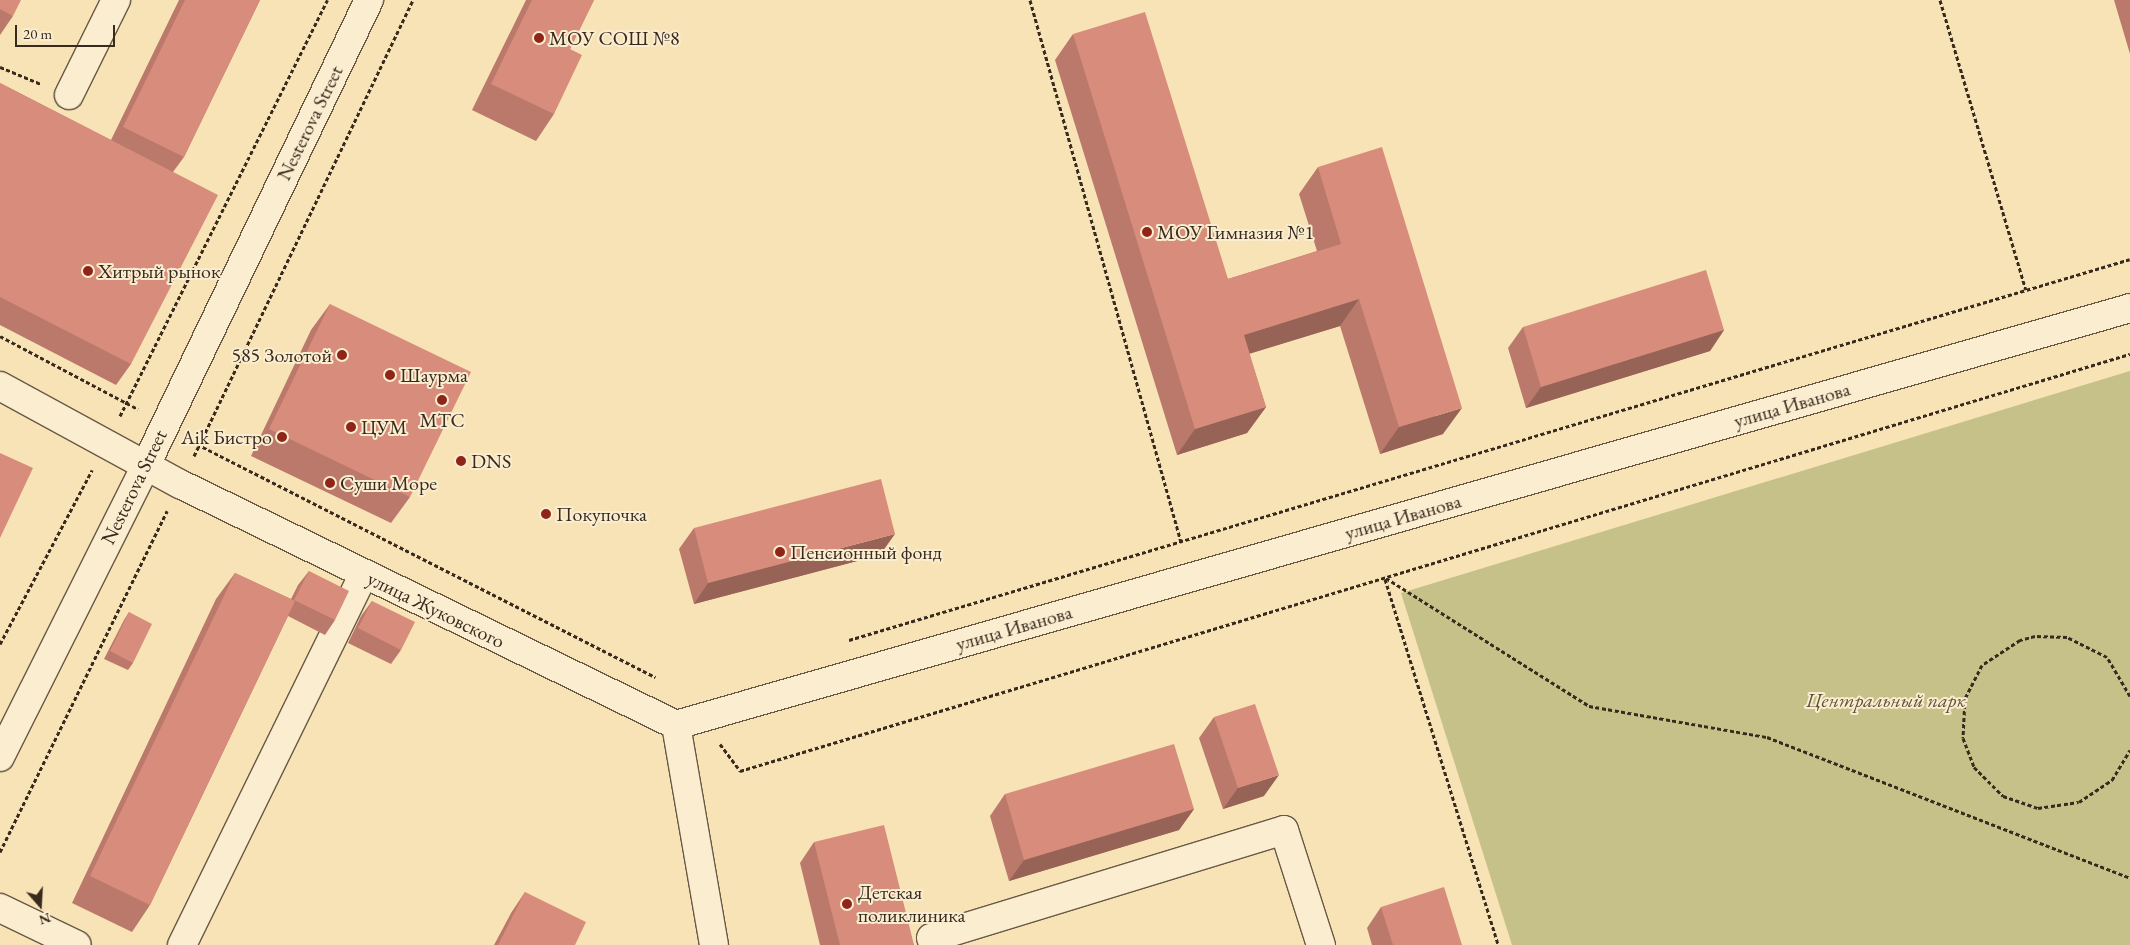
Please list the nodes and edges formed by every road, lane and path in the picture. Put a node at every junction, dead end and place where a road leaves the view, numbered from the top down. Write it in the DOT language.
graph roads {
  1 [pos="116,0"];
  2 [pos="327,0"];
  3 [pos="369,0"];
  4 [pos="413,0"];
  5 [pos="1030,0"];
  6 [pos="1940,0"];
  7 [pos="0,67"];
  8 [pos="69,95"];
  9 [pos="2130,259"];
  10 [pos="2026,290"];
  11 [pos="2130,308"];
  12 [pos="0,336"];
  13 [pos="2130,354"];
  14 [pos="0,386"];
  15 [pos="126,402"];
  16 [pos="164,426"];
  17 [pos="105,444"];
  18 [pos="199,445"];
  19 [pos="145,467"];
  20 [pos="180,484"];
  21 [pos="1181,542"];
  22 [pos="363,575"];
  23 [pos="1385,578"];
  24 [pos="841,643"];
  25 [pos="0,644"];
  26 [pos="664,682"];
  27 [pos="2130,690"];
  28 [pos="2130,696"];
  29 [pos="688,721"];
  30 [pos="2130,750"];
  31 [pos="0,757"];
  32 [pos="0,852"];
  33 [pos="2130,878"];
  34 [pos="0,908"];
  35 [pos="931,938"];
  36 [pos="77,945"];
  37 [pos="182,945"];
  38 [pos="714,945"];
  39 [pos="1321,945"];
  40 [pos="1498,945"];
  1 -- 8 [label="street"];
  2 -- 15 [label="path"];
  3 -- 16 [label="street, Nesterova Street"];
  4 -- 18 [label="path"];
  5 -- 21 [label="path"];
  6 -- 10 [label="path"];
  7 -- 8 [label="path"];
  9 -- 10 [label="path"];
  10 -- 21 [label="path"];
  11 -- 29 [label="street, улица Иванова"];
  12 -- 15 [label="path"];
  13 -- 23 [label="path"];
  14 -- 17 [label="street, улица Жуковского"];
  15 -- 16 [label="path"];
  15 -- 17 [label="path"];
  16 -- 18 [label="path"];
  16 -- 19 [label="street, Nesterova Street"];
  17 -- 19 [label="street, улица Жуковского"];
  17 -- 25 [label="path"];
  18 -- 20 [label="path"];
  18 -- 26 [label="path"];
  19 -- 20 [label="street, улица Жуковского"];
  19 -- 31 [label="street, Nesterova Street"];
  20 -- 22 [label="street, улица Жуковского"];
  20 -- 32 [label="path"];
  21 -- 24 [label="path"];
  22 -- 29 [label="street, улица Жуковского"];
  22 -- 37 [label="street"];
  23 -- 29 [label="path"];
  23 -- 33 [label="path"];
  23 -- 40 [label="path"];
  27 -- 28 [label="path"];
  27 -- 30 [label="path"];
  29 -- 38 [label="street"];
  34 -- 36 [label="street"];
  35 -- 39 [label="street"];
}
